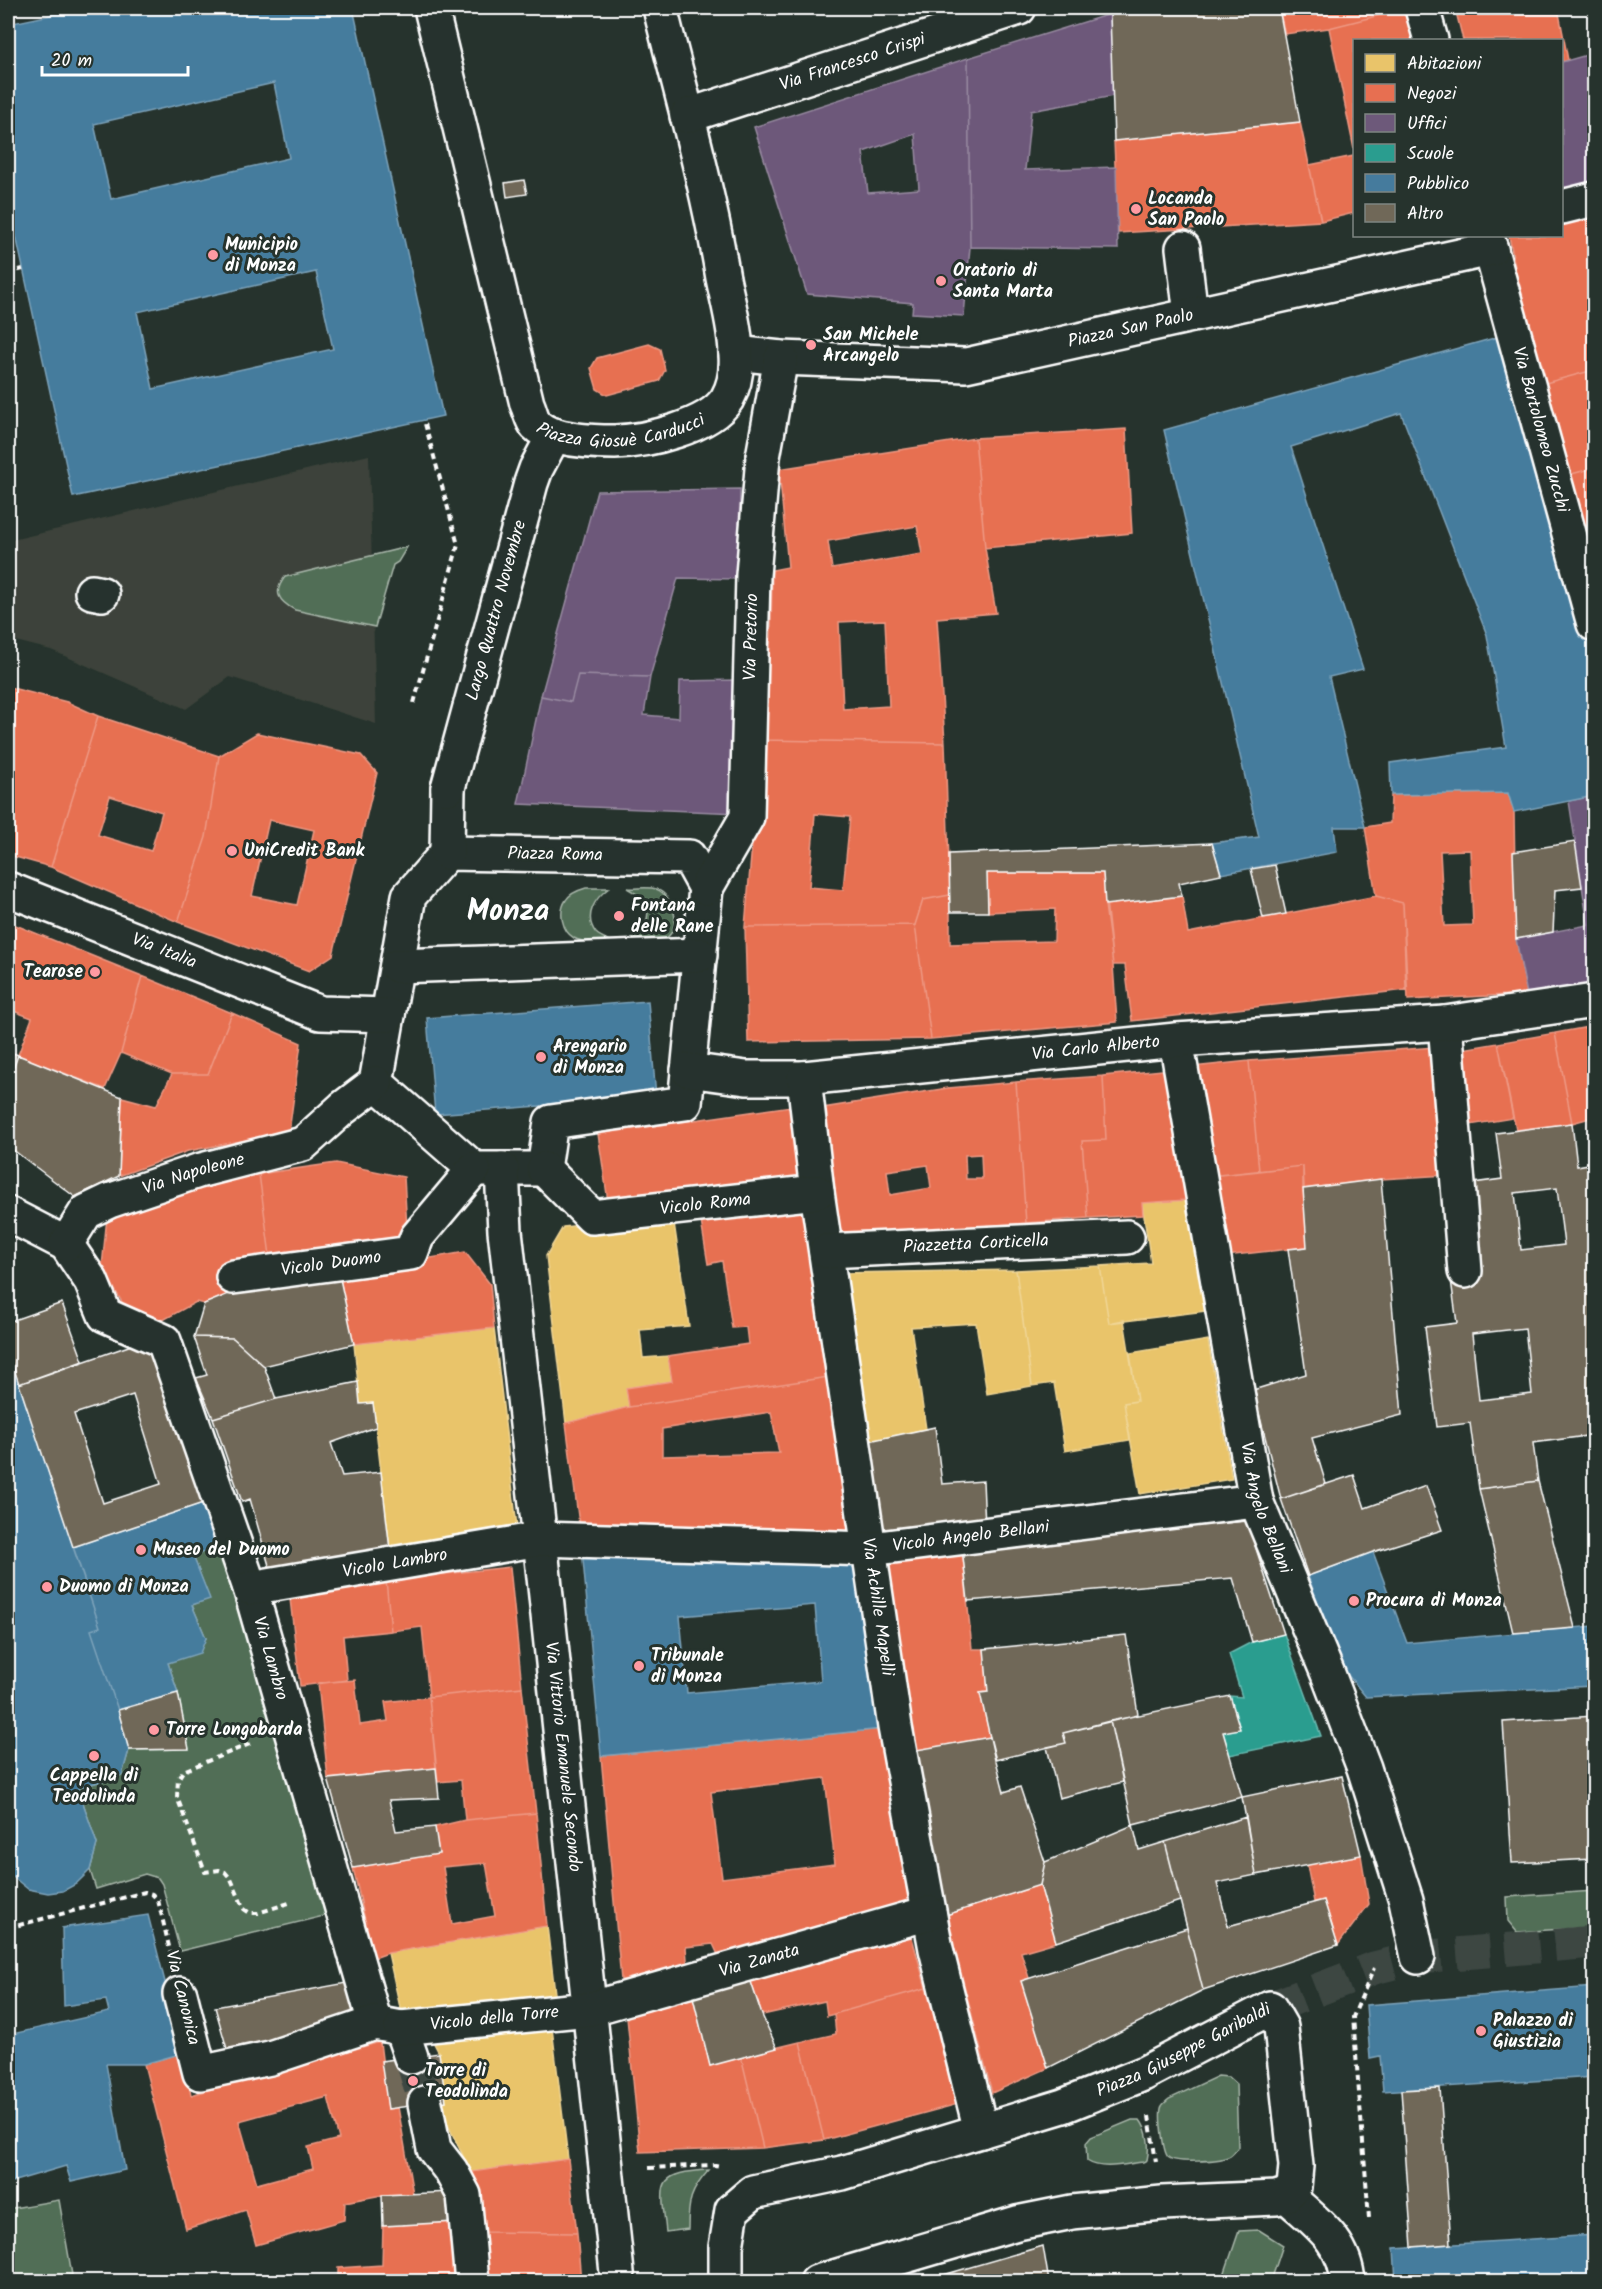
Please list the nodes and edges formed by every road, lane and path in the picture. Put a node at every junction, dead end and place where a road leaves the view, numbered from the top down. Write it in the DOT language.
graph roads {
  1 [pos="431,8"];
  2 [pos="660,8"];
  3 [pos="1019,8"];
  4 [pos="1422,8"];
  5 [pos="1431,39"];
  6 [pos="687,116"];
  7 [pos="1594,199"];
  8 [pos="1563,207"];
  9 [pos="1489,242"];
  10 [pos="1183,248"];
  11 [pos="23,269"];
  12 [pos="8,273"];
  13 [pos="1191,315"];
  14 [pos="761,356"];
  15 [pos="424,420"];
  16 [pos="554,435"];
  17 [pos="1594,624"];
  18 [pos="414,703"];
  19 [pos="447,853"];
  20 [pos="706,888"];
  21 [pos="8,889"];
  22 [pos="700,956"];
  23 [pos="397,966"];
  24 [pos="1594,1001"];
  25 [pos="388,1015"];
  26 [pos="1445,1023"];
  27 [pos="1176,1040"];
  28 [pos="688,1070"];
  29 [pos="804,1078"];
  30 [pos="376,1083"];
  31 [pos="488,1169"];
  32 [pos="544,1169"];
  33 [pos="817,1192"];
  34 [pos="8,1214"];
  35 [pos="1127,1236"];
  36 [pos="66,1244"];
  37 [pos="826,1251"];
  38 [pos="1465,1271"];
  39 [pos="233,1277"];
  40 [pos="1257,1501"];
  41 [pos="540,1539"];
  42 [pos="870,1548"];
  43 [pos="250,1588"];
  44 [pos="290,1730"];
  45 [pos="292,1902"];
  46 [pos="929,1913"];
  47 [pos="8,1928"];
  48 [pos="1418,1957"];
  49 [pos="1374,1968"];
  50 [pos="180,1994"];
  51 [pos="589,2009"];
  52 [pos="396,2036"];
  53 [pos="1143,2074"];
  54 [pos="425,2103"];
  55 [pos="981,2131"];
  56 [pos="607,2170"];
  57 [pos="753,2192"];
  58 [pos="1286,2195"];
  59 [pos="1162,2203"];
  60 [pos="1370,2224"];
  61 [pos="472,2282"];
  62 [pos="618,2282"];
  63 [pos="726,2282"];
  64 [pos="817,2282"];
  65 [pos="1348,2282"];
  1 -- 16 [label="street, Piazza Giosuè Carducci"];
  2 -- 6 [label="street, Piazza Giosuè Carducci"];
  3 -- 6 [label="street, Via Francesco Crispi"];
  4 -- 5 [label="street"];
  6 -- 14 [label="street, Piazza Giosuè Carducci"];
  7 -- 8 [label="street"];
  9 -- 13 [label="street, Piazza San Paolo"];
  9 -- 17 [label="street, Via Bartolomeo Zucchi"];
  10 -- 13 [label="street"];
  11 -- 12 [label="path"];
  13 -- 14 [label="street, Piazza San Paolo"];
  14 -- 16 [label="street, Piazza Giosuè Carducci"];
  14 -- 20 [label="street, Via Pretorio"];
  15 -- 18 [label="path"];
  16 -- 19 [label="street, Largo Quattro Novembre"];
  19 -- 20 [label="street, Piazza Roma"];
  19 -- 23 [label="street"];
  20 -- 22 [label="street"];
  21 -- 25 [label="street, Via Italia"];
  22 -- 23 [label="street"];
  22 -- 28 [label="street"];
  23 -- 25 [label="street"];
  24 -- 26 [label="street, Via Carlo Alberto"];
  25 -- 30 [label="street"];
  26 -- 27 [label="street, Via Carlo Alberto"];
  26 -- 38 [label="street"];
  27 -- 29 [label="street, Via Carlo Alberto"];
  27 -- 40 [label="street, Via Angelo Bellani"];
  28 -- 29 [label="street, Via Carlo Alberto"];
  28 -- 32 [label="street"];
  29 -- 33 [label="street, Via Achille Mapelli"];
  30 -- 31 [label="street"];
  30 -- 36 [label="street, Via Napoleone"];
  31 -- 32 [label="street"];
  31 -- 39 [label="street, Vicolo Duomo"];
  31 -- 41 [label="street, Via Vittorio Emanuele Secondo"];
  32 -- 33 [label="street, Vicolo Roma"];
  33 -- 37 [label="street, Via Achille Mapelli"];
  34 -- 36 [label="street"];
  35 -- 37 [label="street, Piazzetta Corticella"];
  36 -- 43 [label="street, Via Lambro"];
  37 -- 42 [label="street, Via Achille Mapelli"];
  40 -- 42 [label="street, Vicolo Angelo Bellani"];
  40 -- 48 [label="street, Via Angelo Bellani"];
  41 -- 42 [label="street, Vicolo Angelo Bellani"];
  41 -- 43 [label="street, Vicolo Lambro"];
  41 -- 51 [label="street, Via Vittorio Emanuele Secondo"];
  42 -- 46 [label="street, Via Achille Mapelli"];
  43 -- 44 [label="street, Via Lambro"];
  44 -- 45 [label="path"];
  44 -- 52 [label="street, Via Lambro"];
  46 -- 51 [label="street, Via Zanata"];
  46 -- 55 [label="street, Via Achille Mapelli"];
  47 -- 50 [label="path, Via Canonica"];
  49 -- 60 [label="path"];
  50 -- 52 [label="street, Via Canonica"];
  51 -- 52 [label="street, Vicolo della Torre"];
  51 -- 56 [label="street, Via Vittorio Emanuele Secondo"];
  53 -- 55 [label="street, Piazza Giuseppe Garibaldi"];
  53 -- 58 [label="street, Piazza Giuseppe Garibaldi"];
  53 -- 59 [label="path"];
  54 -- 61 [label="street"];
  55 -- 57 [label="street, Piazza Giuseppe Garibaldi"];
  56 -- 57 [label="path"];
  56 -- 62 [label="street, Via Vittorio Emanuele Secondo"];
  57 -- 63 [label="street"];
  58 -- 59 [label="street"];
  58 -- 65 [label="street"];
  59 -- 64 [label="street"];
}
